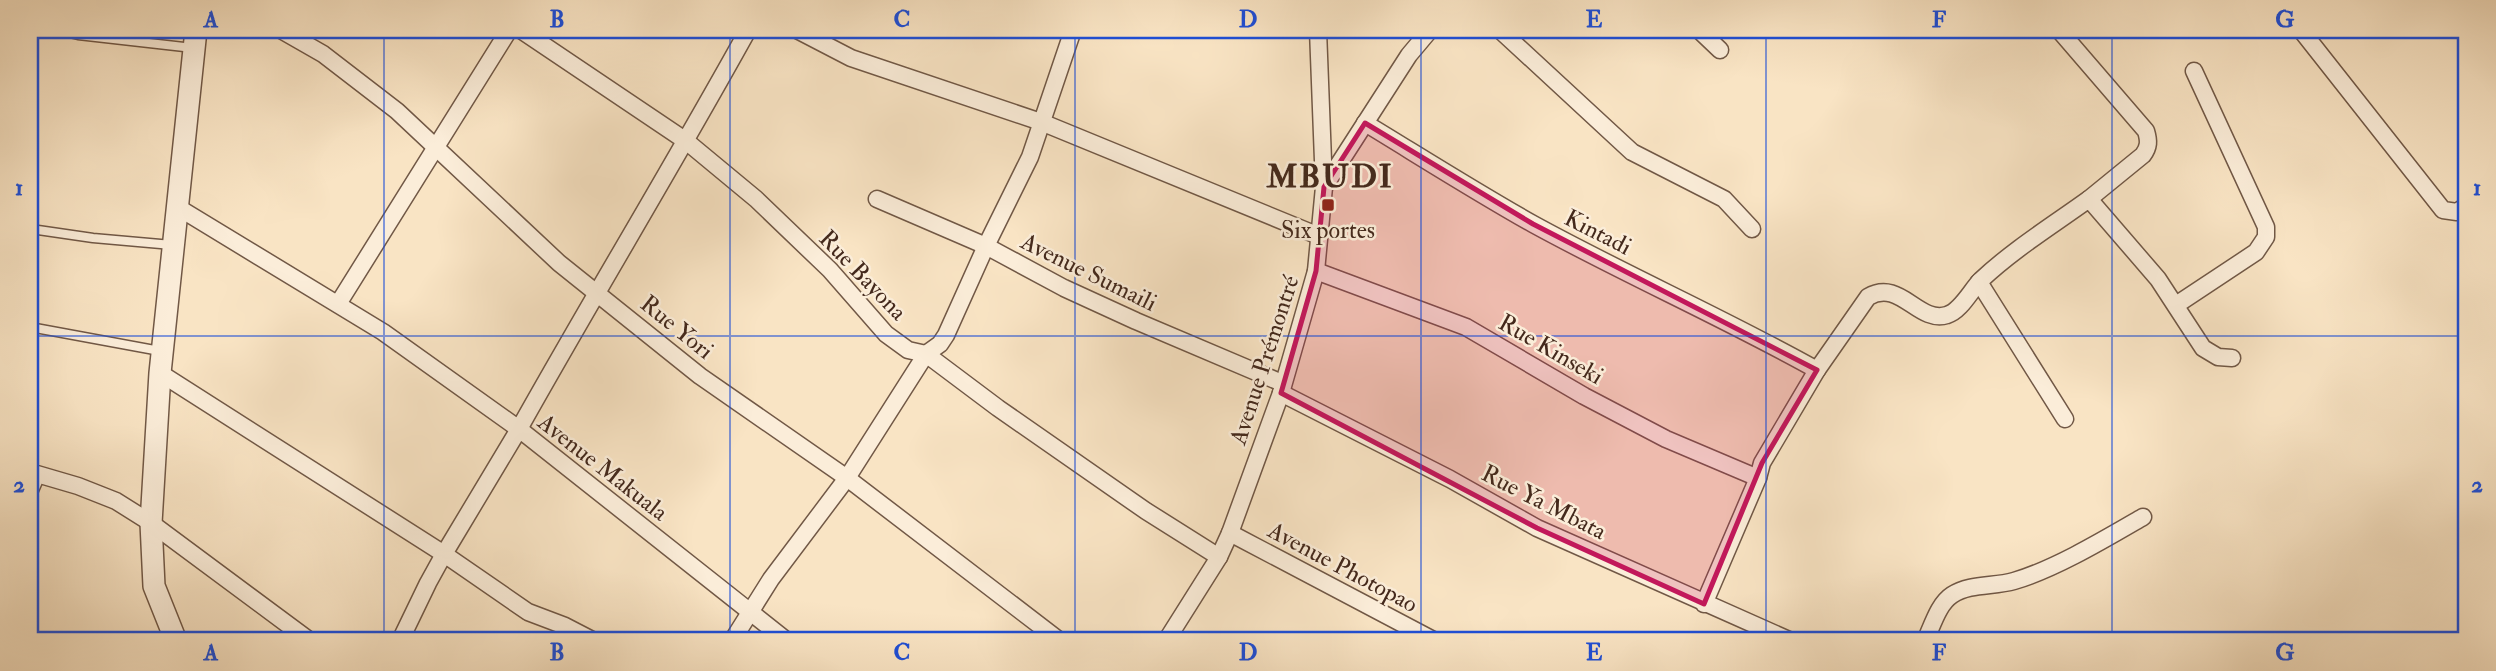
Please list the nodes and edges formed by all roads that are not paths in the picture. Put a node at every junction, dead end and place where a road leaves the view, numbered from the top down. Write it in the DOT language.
graph roads {
  1 [pos="56,30"];
  2 [pos="282,30"];
  3 [pos="509,30"];
  4 [pos="521,30"];
  5 [pos="748,30"];
  6 [pos="797,30"];
  7 [pos="1073,30"];
  8 [pos="1318,30"];
  9 [pos="1430,30"];
  10 [pos="1500,30"];
  11 [pos="1699,30"];
  12 [pos="2059,30"];
  13 [pos="2301,30"];
  14 [pos="195,39"];
  15 [pos="1720,50"];
  16 [pos="2194,71"];
  17 [pos="1041,122"];
  18 [pos="1365,123"];
  19 [pos="686,141"];
  20 [pos="435,148"];
  21 [pos="1324,187"];
  22 [pos="877,199"];
  23 [pos="2090,199"];
  24 [pos="2466,206"];
  25 [pos="179,208"];
  26 [pos="1752,229"];
  27 [pos="38,230"];
  28 [pos="1319,236"];
  29 [pos="175,245"];
  30 [pos="986,246"];
  31 [pos="1316,271"];
  32 [pos="1979,282"];
  33 [pos="596,291"];
  34 [pos="338,304"];
  35 [pos="2176,304"];
  36 [pos="30,327"];
  37 [pos="926,354"];
  38 [pos="2232,358"];
  39 [pos="162,362"];
  40 [pos="1817,370"];
  41 [pos="1282,388"];
  42 [pos="2066,419"];
  43 [pos="519,429"];
  44 [pos="847,478"];
  45 [pos="1758,478"];
  46 [pos="30,490"];
  47 [pos="2143,517"];
  48 [pos="151,523"];
  49 [pos="1230,533"];
  50 [pos="444,554"];
  51 [pos="1219,557"];
  52 [pos="1704,604"];
  53 [pos="751,611"];
  54 [pos="176,641"];
  55 [pos="310,641"];
  56 [pos="400,641"];
  57 [pos="594,641"];
  58 [pos="732,641"];
  59 [pos="787,641"];
  60 [pos="1060,641"];
  61 [pos="1166,641"];
  62 [pos="1435,641"];
  63 [pos="1791,641"];
  64 [pos="1925,641"];
  1 -- 14 [label="lane"];
  2 -- 20 [label="street, Rue Yori"];
  3 -- 20 [label="street"];
  4 -- 19 [label="street, Rue Bayona"];
  5 -- 19 [label="street"];
  6 -- 17 [label="street"];
  7 -- 17 [label="street"];
  8 -- 21 [label="street, Avenue Prémontré"];
  9 -- 18 [label="street"];
  10 -- 26 [label="street"];
  11 -- 15 [label="street"];
  12 -- 23 [label="street"];
  13 -- 24 [label="street"];
  14 -- 25 [label="street"];
  16 -- 35 [label="street"];
  17 -- 28 [label="street"];
  17 -- 30 [label="street"];
  18 -- 21 [label="street"];
  18 -- 40 [label="street, Kintadi"];
  19 -- 33 [label="street"];
  19 -- 37 [label="street, Rue Bayona"];
  20 -- 33 [label="street, Rue Yori"];
  20 -- 34 [label="street"];
  21 -- 28 [label="street, Avenue Prémontré"];
  22 -- 30 [label="street, Avenue Sumaili"];
  23 -- 32 [label="street"];
  23 -- 35 [label="street"];
  25 -- 29 [label="street"];
  25 -- 34 [label="street"];
  27 -- 29 [label="lane"];
  28 -- 31 [label="street, Avenue Prémontré"];
  29 -- 39 [label="street"];
  30 -- 37 [label="street"];
  30 -- 41 [label="street, Avenue Sumaili"];
  31 -- 41 [label="street, Avenue Prémontré"];
  31 -- 45 [label="street, Rue Kinseki"];
  32 -- 40 [label="street"];
  32 -- 42 [label="street"];
  33 -- 43 [label="street"];
  33 -- 44 [label="street, Rue Yori"];
  34 -- 43 [label="street"];
  35 -- 38 [label="street"];
  36 -- 39 [label="lane"];
  37 -- 44 [label="street"];
  37 -- 51 [label="street, Rue Bayona"];
  39 -- 48 [label="street"];
  39 -- 50 [label="street"];
  40 -- 45 [label="street"];
  41 -- 49 [label="street, Avenue Prémontré"];
  41 -- 52 [label="street, Rue Ya Mbata"];
  43 -- 50 [label="street, Avenue Makuala"];
  43 -- 53 [label="street, Avenue Makuala"];
  44 -- 53 [label="street"];
  44 -- 60 [label="street, Rue Yori"];
  45 -- 52 [label="street"];
  46 -- 48 [label="street"];
  47 -- 64 [label="street"];
  48 -- 54 [label="street"];
  48 -- 55 [label="street"];
  49 -- 51 [label="street, Avenue Prémontré"];
  49 -- 62 [label="street, Avenue Photopao"];
  50 -- 56 [label="street, Avenue Makuala"];
  50 -- 57 [label="street"];
  51 -- 61 [label="street, Avenue Prémontré"];
  52 -- 63 [label="street, Rue Ya Mbata"];
  53 -- 58 [label="street"];
  53 -- 59 [label="street, Avenue Makuala"];
}
